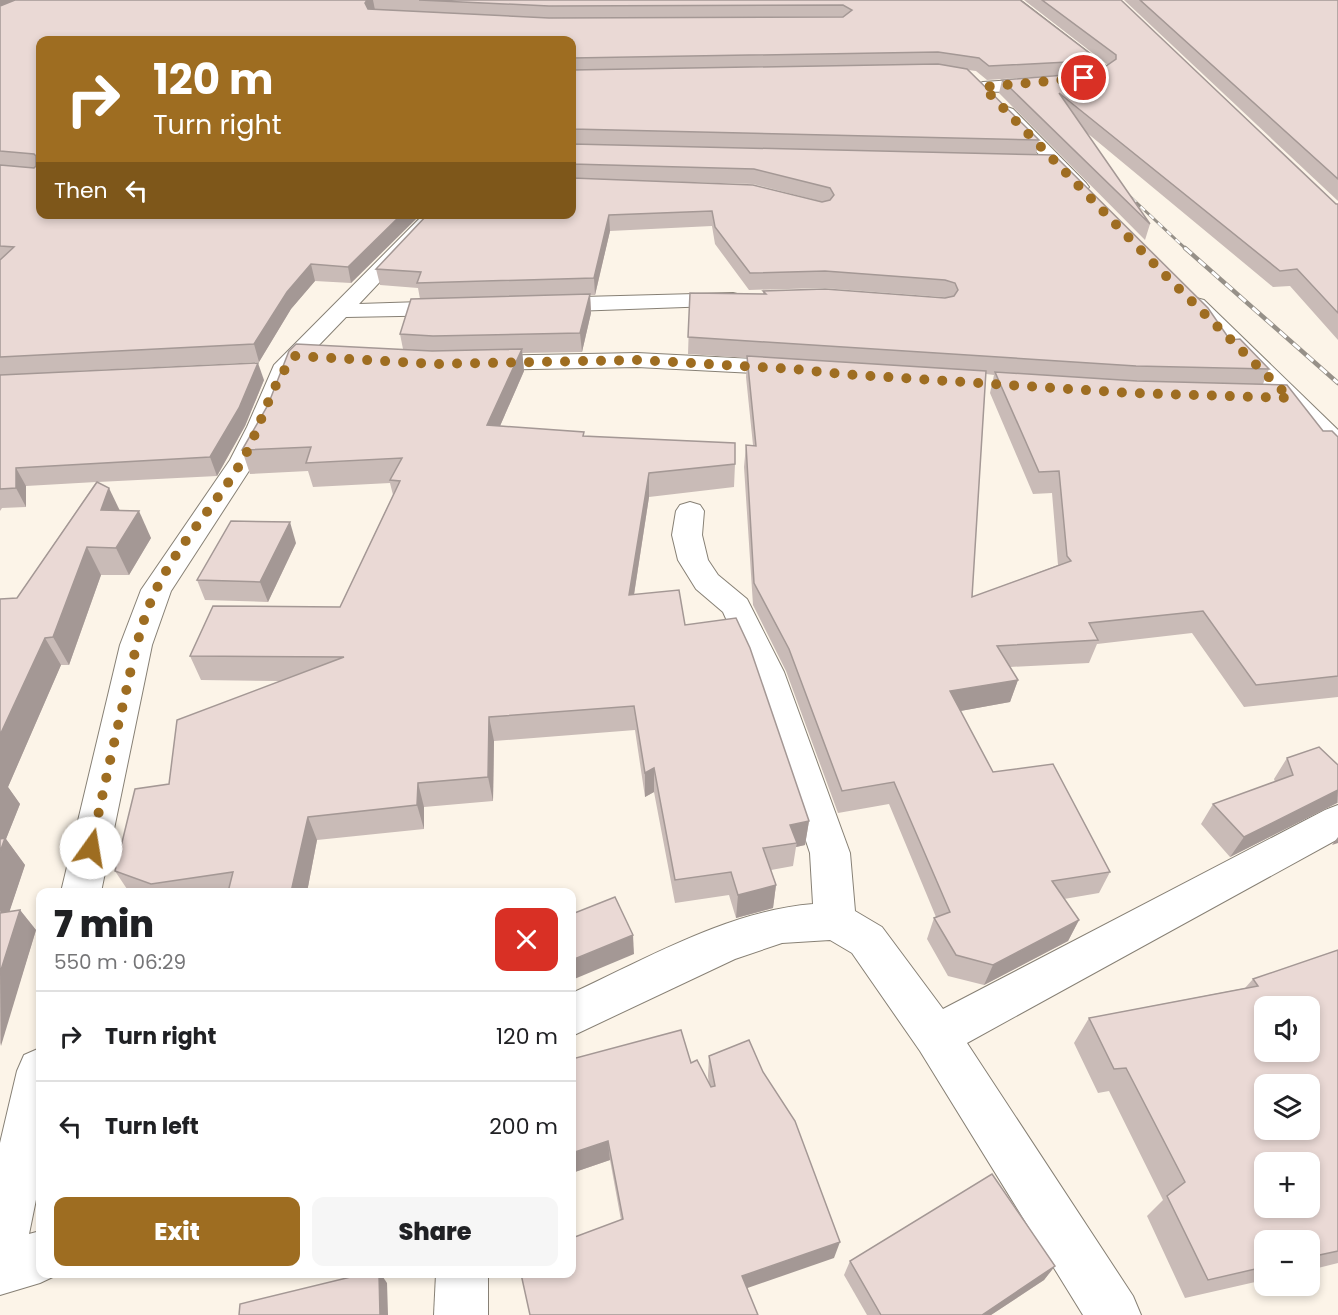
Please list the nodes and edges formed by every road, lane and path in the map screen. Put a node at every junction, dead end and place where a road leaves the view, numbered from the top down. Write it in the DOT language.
graph roads {
  1 [pos="1012,0"];
  2 [pos="1033,162"];
  3 [pos="1056,163"];
  4 [pos="1097,205"];
  5 [pos="430,219"];
  6 [pos="1180,290"];
  7 [pos="752,299"];
  8 [pos="528,306"];
  9 [pos="468,308"];
  10 [pos="339,311"];
  11 [pos="331,358"];
  12 [pos="460,363"];
  13 [pos="279,366"];
  14 [pos="818,371"];
  15 [pos="1255,397"];
  16 [pos="1290,398"];
  17 [pos="1338,445"];
  18 [pos="690,511"];
  19 [pos="1338,821"];
  20 [pos="82,888"];
  21 [pos="835,921"];
  22 [pos="576,1014"];
  23 [pos="936,1036"];
  24 [pos="36,1089"];
  25 [pos="0,1252"];
  26 [pos="36,1258"];
  27 [pos="0,1269"];
  28 [pos="462,1278"];
  29 [pos="461,1315"];
  30 [pos="1114,1315"];
  1 -- 3 [label="street"];
  2 -- 3 [label="street"];
  3 -- 4 [label="street"];
  5 -- 10 [label="street"];
  6 -- 16 [label="street"];
  7 -- 8 [label="street"];
  9 -- 10 [label="street"];
  10 -- 13 [label="street"];
  11 -- 13 [label="street"];
  12 -- 14 [label="street"];
  13 -- 20 [label="street"];
  15 -- 16 [label="street"];
  16 -- 17 [label="street"];
  18 -- 21 [label="street"];
  19 -- 23 [label="street"];
  21 -- 22 [label="street"];
  21 -- 23 [label="street"];
  23 -- 30 [label="street"];
  24 -- 25 [label="street"];
  26 -- 27 [label="street"];
  28 -- 29 [label="street"];
}
